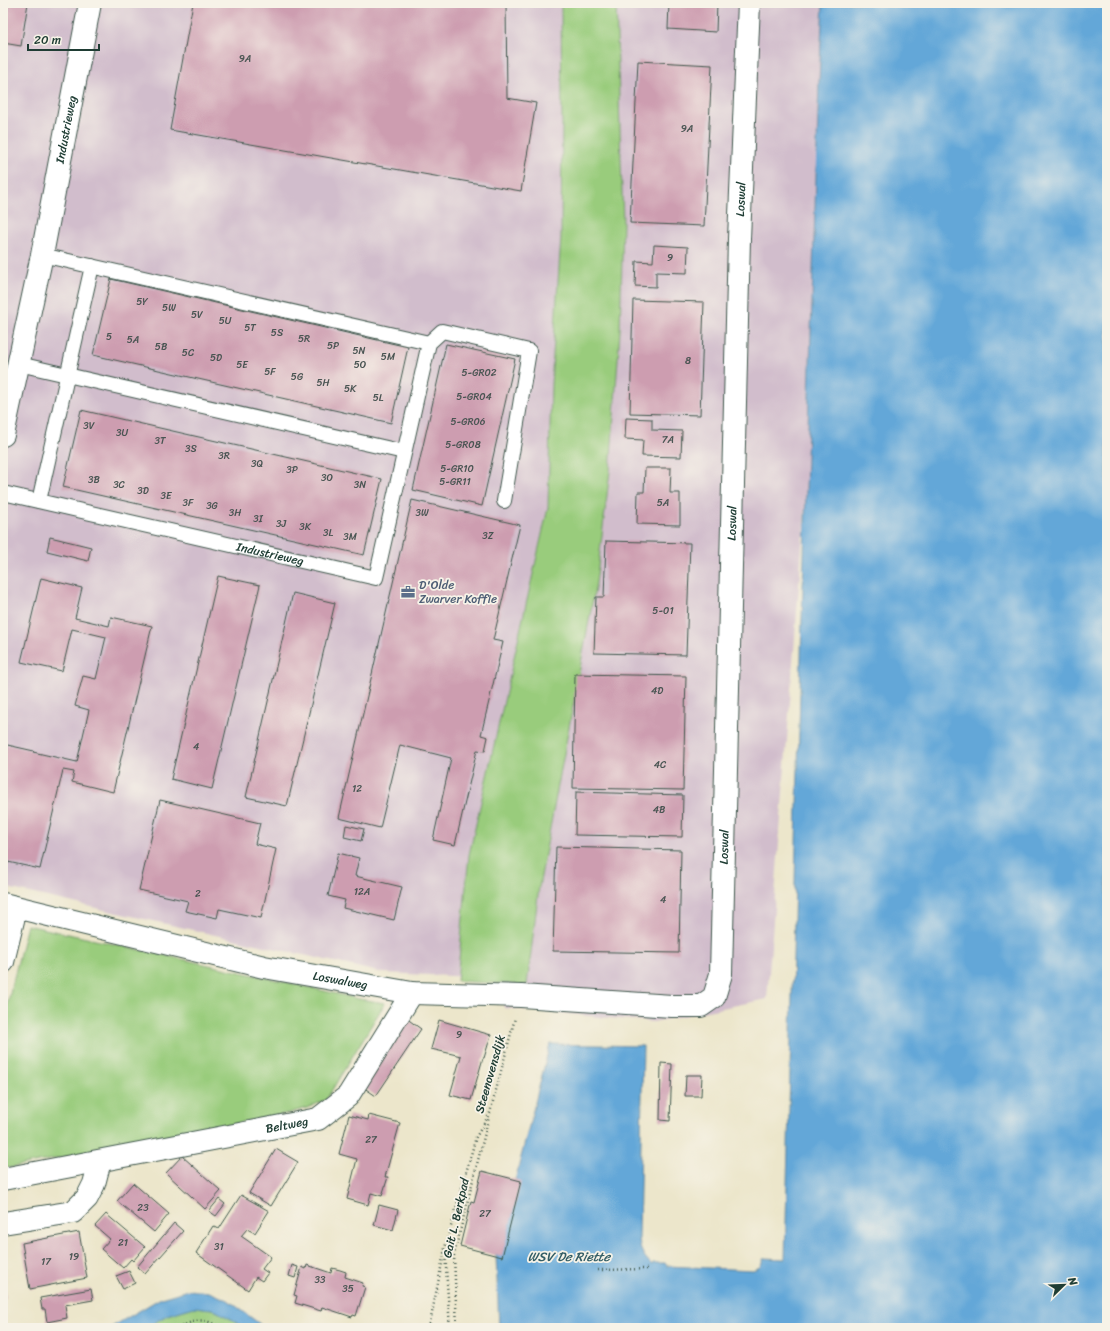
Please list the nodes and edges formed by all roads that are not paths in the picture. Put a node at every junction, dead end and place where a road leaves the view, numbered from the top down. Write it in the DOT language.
graph roads {
  1 [pos="90,3"];
  2 [pos="749,3"];
  3 [pos="42,255"];
  4 [pos="92,266"];
  5 [pos="429,343"];
  6 [pos="19,364"];
  7 [pos="67,375"];
  8 [pos="3,435"];
  9 [pos="404,452"];
  10 [pos="3,493"];
  11 [pos="39,501"];
  12 [pos="504,501"];
  13 [pos="10,906"];
  14 [pos="3,962"];
  15 [pos="412,993"];
  16 [pos="672,1006"];
  17 [pos="100,1161"];
  18 [pos="3,1179"];
  19 [pos="3,1223"];
  1 -- 3 [label="street, Industrieweg"];
  2 -- 16 [label="street, Loswal"];
  3 -- 4 [label="lane"];
  3 -- 6 [label="street, Industrieweg"];
  4 -- 5 [label="lane"];
  4 -- 7 [label="lane"];
  5 -- 9 [label="lane, Industrieweg"];
  5 -- 12 [label="lane"];
  6 -- 7 [label="lane"];
  6 -- 8 [label="street, Industrieweg"];
  7 -- 9 [label="lane"];
  7 -- 11 [label="lane"];
  9 -- 11 [label="lane, Industrieweg"];
  10 -- 11 [label="lane, Industrieweg"];
  13 -- 14 [label="street, Loswalweg"];
  13 -- 15 [label="street, Loswalweg"];
  15 -- 16 [label="street, Loswalweg"];
  15 -- 17 [label="street, Beltweg"];
  17 -- 18 [label="street, Beltweg"];
  17 -- 19 [label="street"];
}
